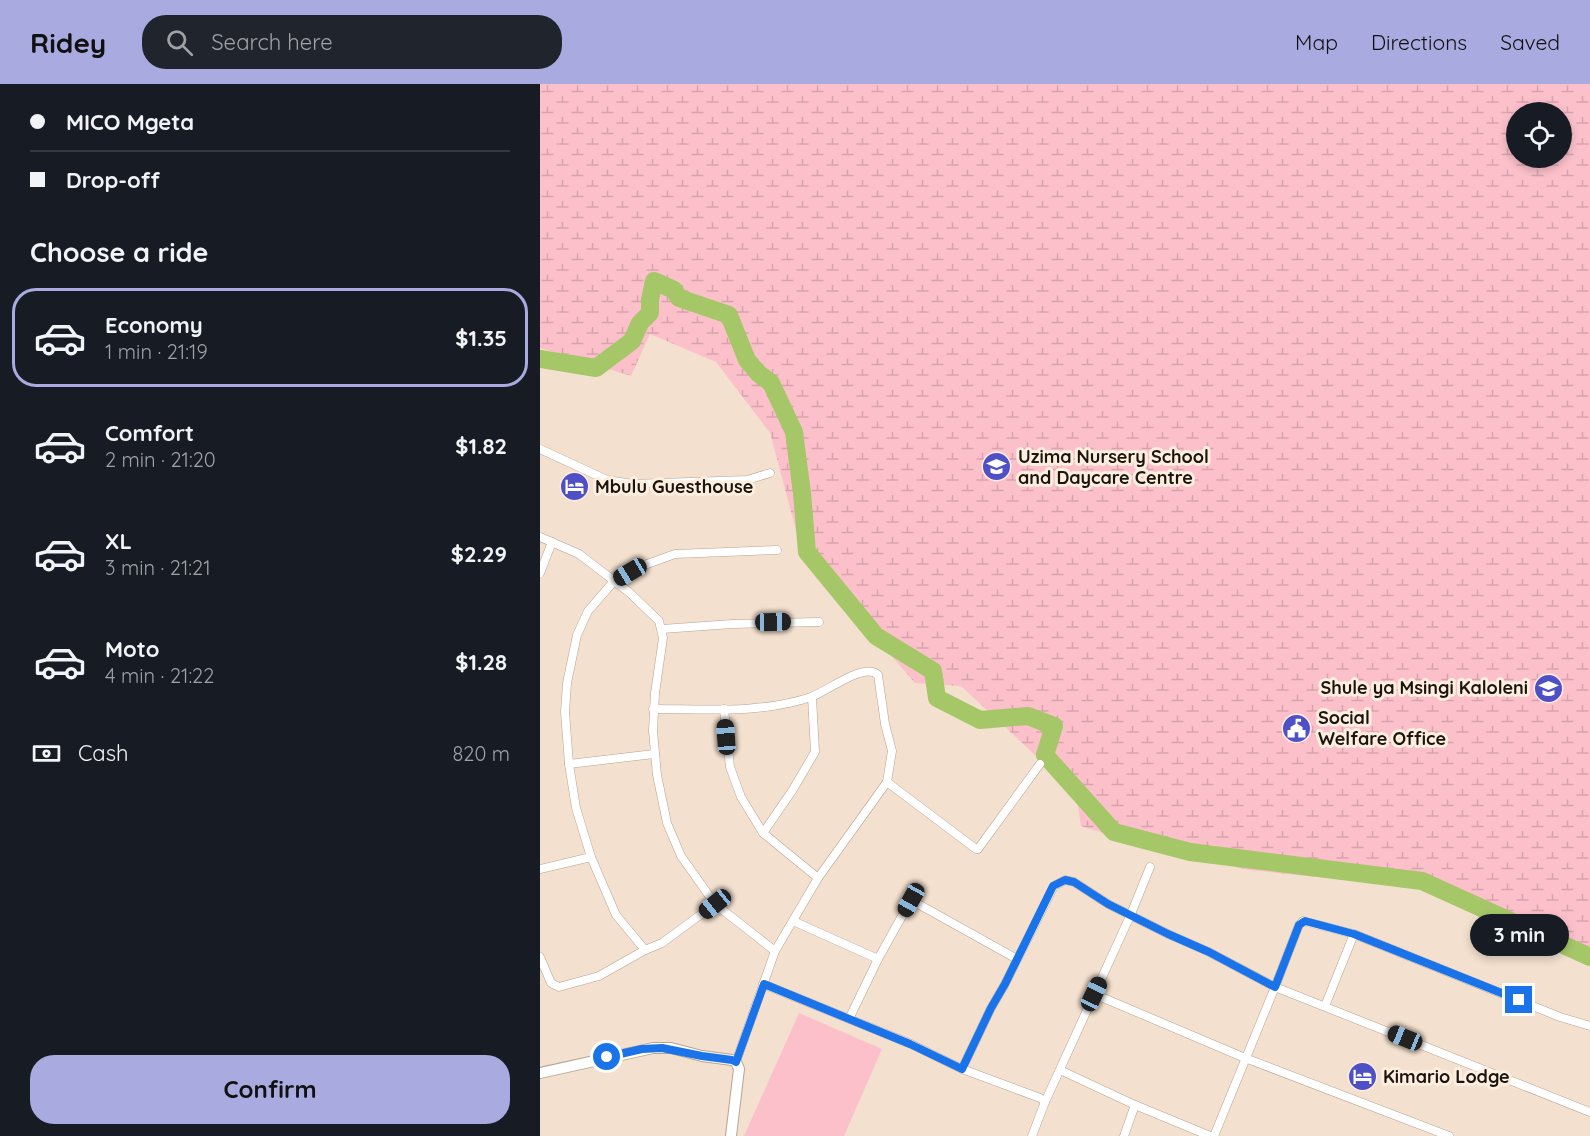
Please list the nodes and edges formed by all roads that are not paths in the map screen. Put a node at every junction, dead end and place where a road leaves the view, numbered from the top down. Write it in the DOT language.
graph roads {
  1 [pos="540,449"];
  2 [pos="770,473"];
  3 [pos="540,537"];
  4 [pos="552,542"];
  5 [pos="777,550"];
  6 [pos="540,573"];
  7 [pos="615,580"];
  8 [pos="819,622"];
  9 [pos="662,629"];
  10 [pos="812,697"];
  11 [pos="653,709"];
  12 [pos="724,709"];
  13 [pos="654,754"];
  14 [pos="569,764"];
  15 [pos="1040,764"];
  16 [pos="887,782"];
  17 [pos="763,833"];
  18 [pos="591,857"];
  19 [pos="1150,867"];
  20 [pos="540,869"];
  21 [pos="818,878"];
  22 [pos="715,904"];
  23 [pos="1131,914"];
  24 [pos="793,921"];
  25 [pos="1354,934"];
  26 [pos="645,950"];
  27 [pos="775,951"];
  28 [pos="540,957"];
  29 [pos="878,959"];
  30 [pos="1017,959"];
  31 [pos="764,984"];
  32 [pos="1275,987"];
  33 [pos="1094,994"];
  34 [pos="1324,1006"];
  35 [pos="849,1019"];
  36 [pos="1590,1026"];
  37 [pos="1245,1059"];
  38 [pos="736,1062"];
  39 [pos="962,1069"];
  40 [pos="1060,1070"];
  41 [pos="540,1073"];
  42 [pos="1045,1102"];
  43 [pos="1135,1105"];
  44 [pos="1590,1112"];
  45 [pos="730,1136"];
  46 [pos="1032,1136"];
  47 [pos="1124,1136"];
  48 [pos="1212,1136"];
  49 [pos="1449,1136"];
  1 -- 2 [label="street"];
  3 -- 4 [label="street"];
  4 -- 6 [label="street"];
  4 -- 7 [label="street"];
  5 -- 7 [label="street"];
  7 -- 9 [label="street"];
  7 -- 14 [label="street"];
  8 -- 9 [label="street"];
  9 -- 11 [label="street"];
  10 -- 12 [label="street"];
  10 -- 16 [label="street"];
  10 -- 17 [label="street"];
  11 -- 12 [label="street"];
  11 -- 13 [label="street"];
  12 -- 17 [label="street"];
  13 -- 14 [label="street"];
  13 -- 22 [label="street"];
  14 -- 18 [label="street"];
  15 -- 16 [label="street"];
  16 -- 21 [label="street"];
  17 -- 21 [label="street"];
  18 -- 20 [label="street"];
  18 -- 26 [label="street"];
  19 -- 23 [label="street"];
  21 -- 24 [label="street"];
  22 -- 26 [label="street"];
  22 -- 27 [label="street"];
  23 -- 30 [label="street"];
  23 -- 32 [label="street"];
  23 -- 33 [label="street"];
  24 -- 27 [label="street"];
  24 -- 29 [label="street"];
  25 -- 32 [label="street"];
  25 -- 34 [label="street"];
  25 -- 36 [label="street"];
  26 -- 28 [label="street"];
  27 -- 31 [label="street"];
  29 -- 30 [label="street"];
  29 -- 35 [label="street"];
  30 -- 39 [label="street"];
  31 -- 35 [label="street"];
  31 -- 38 [label="street"];
  32 -- 34 [label="street"];
  32 -- 37 [label="street"];
  33 -- 37 [label="street"];
  33 -- 40 [label="street"];
  34 -- 44 [label="street"];
  35 -- 39 [label="street"];
  37 -- 48 [label="street"];
  37 -- 49 [label="street"];
  38 -- 41 [label="street"];
  38 -- 45 [label="street"];
  39 -- 42 [label="street"];
  40 -- 42 [label="street"];
  40 -- 43 [label="street"];
  42 -- 46 [label="street"];
  43 -- 47 [label="street"];
  43 -- 48 [label="street"];
}
